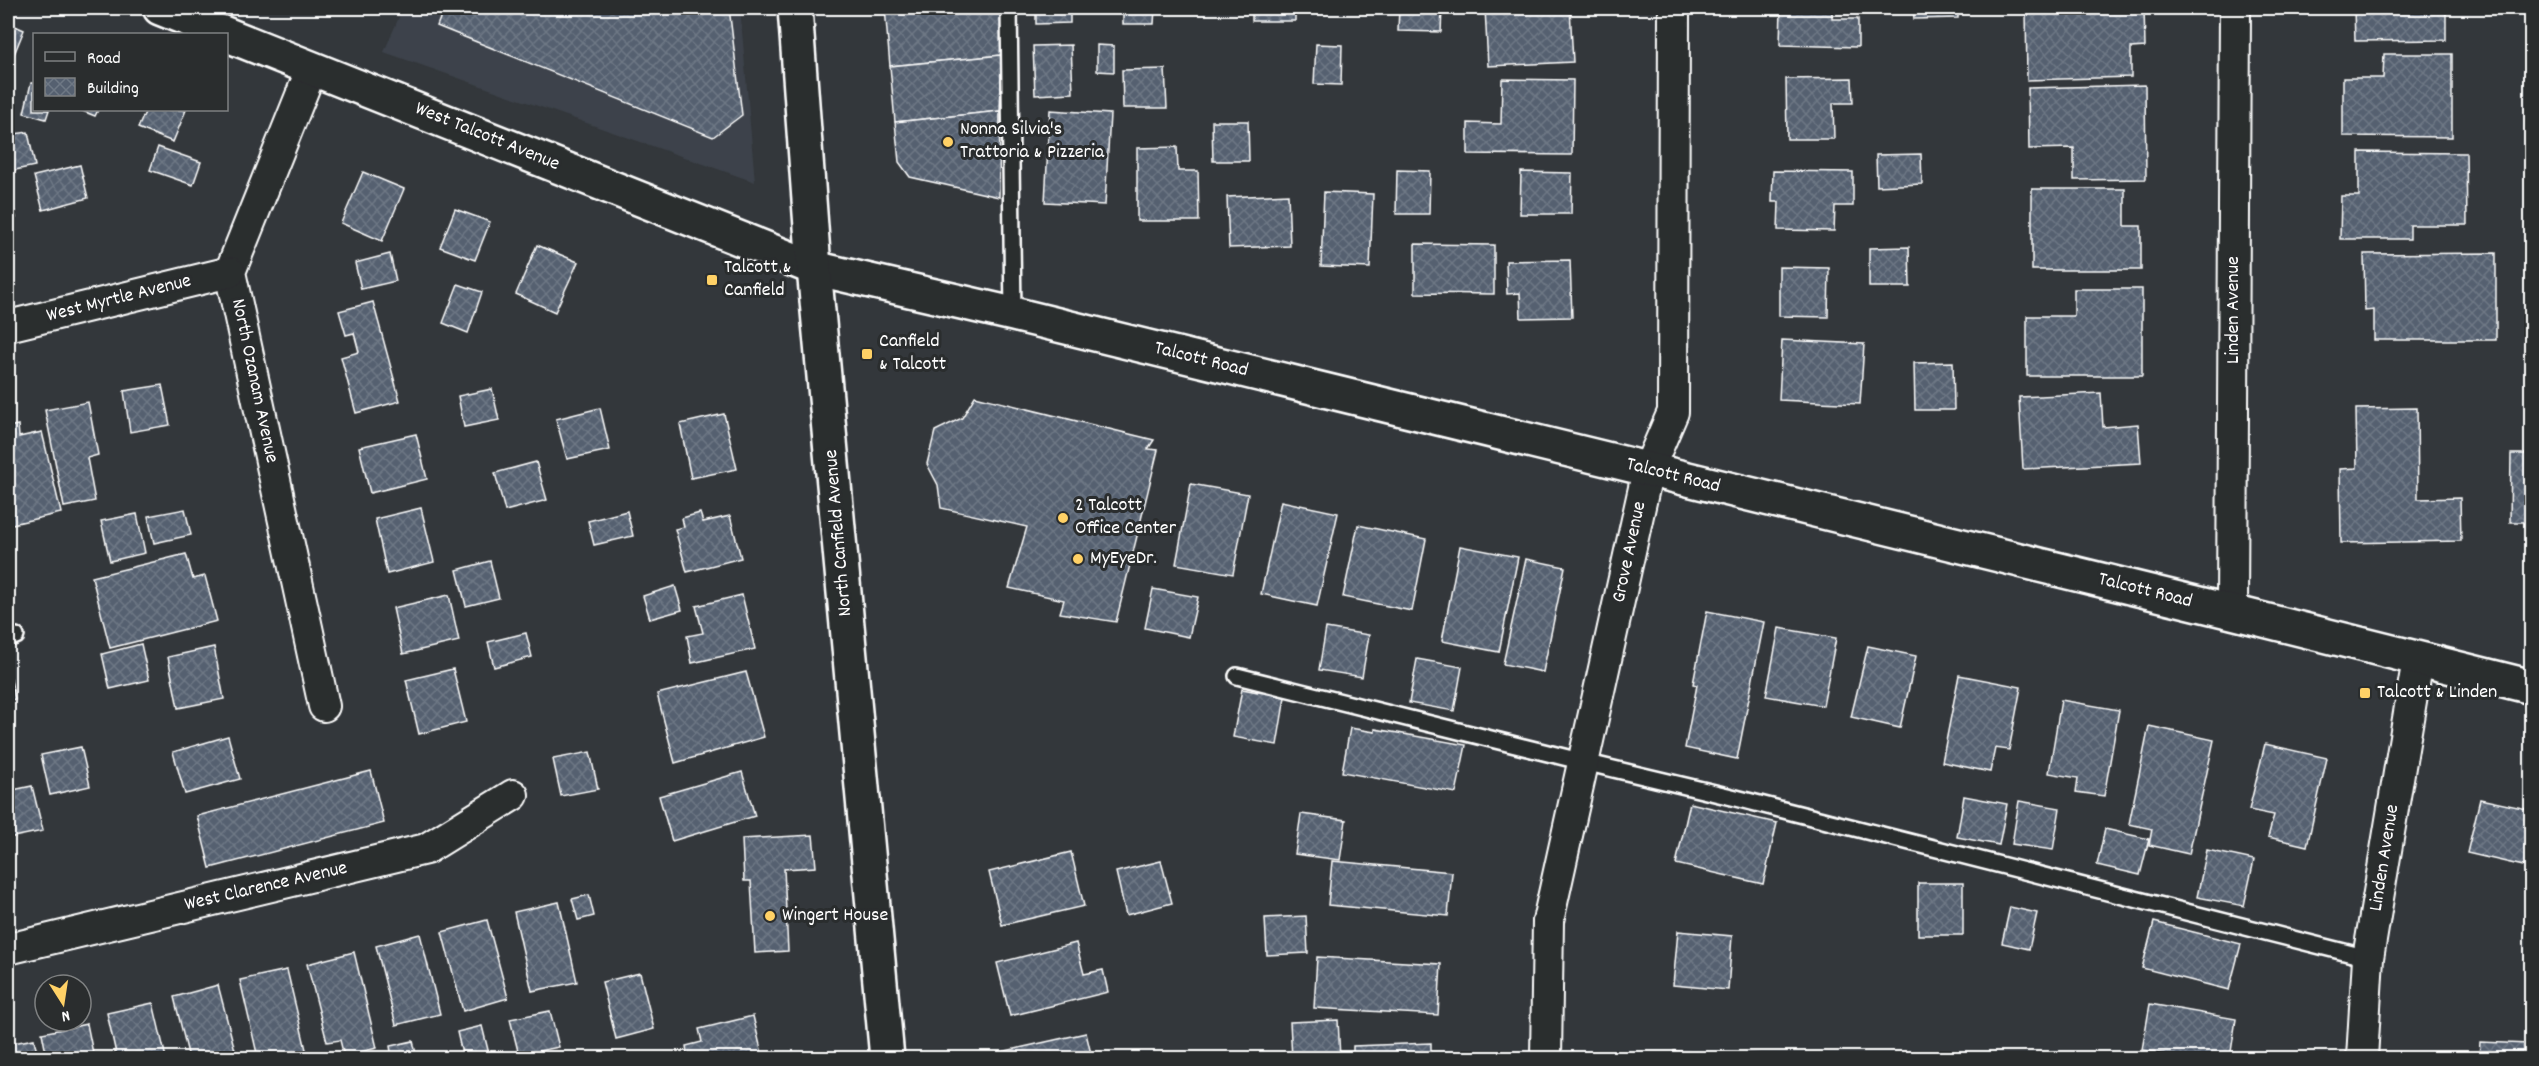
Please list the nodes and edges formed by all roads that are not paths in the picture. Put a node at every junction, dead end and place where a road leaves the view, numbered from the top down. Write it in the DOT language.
graph roads {
  1 [pos="160,8"];
  2 [pos="795,8"];
  3 [pos="1009,8"];
  4 [pos="1674,8"];
  5 [pos="2235,8"];
  6 [pos="223,33"];
  7 [pos="228,35"];
  8 [pos="312,68"];
  9 [pos="814,268"];
  10 [pos="230,272"];
  11 [pos="1013,314"];
  12 [pos="8,326"];
  13 [pos="1648,471"];
  14 [pos="2232,612"];
  15 [pos="2418,659"];
  16 [pos="1237,676"];
  17 [pos="2532,687"];
  18 [pos="324,706"];
  19 [pos="1584,762"];
  20 [pos="513,795"];
  21 [pos="8,949"];
  22 [pos="2368,958"];
  23 [pos="887,1059"];
  24 [pos="1546,1059"];
  25 [pos="2362,1059"];
  1 -- 6 [label="street, West Talcott Avenue"];
  2 -- 9 [label="street, North Canfield Avenue"];
  3 -- 11 [label="lane"];
  4 -- 13 [label="street, Grove Avenue"];
  5 -- 14 [label="street, Linden Avenue"];
  7 -- 8 [label="street, West Talcott Avenue"];
  8 -- 9 [label="street, West Talcott Avenue"];
  8 -- 10 [label="street, North Ozanam Avenue"];
  9 -- 11 [label="street, Talcott Road"];
  9 -- 23 [label="street, North Canfield Avenue"];
  10 -- 12 [label="street, West Myrtle Avenue"];
  10 -- 18 [label="street, North Ozanam Avenue"];
  11 -- 13 [label="street, Talcott Road"];
  13 -- 14 [label="street, Talcott Road"];
  13 -- 19 [label="street, Grove Avenue"];
  14 -- 15 [label="street, Talcott Road"];
  15 -- 17 [label="street, Talcott Road"];
  15 -- 22 [label="street, Linden Avenue"];
  16 -- 19 [label="lane"];
  19 -- 22 [label="lane"];
  19 -- 24 [label="street, Grove Avenue"];
  20 -- 21 [label="street, West Clarence Avenue"];
  22 -- 25 [label="street, Linden Avenue"];
}
